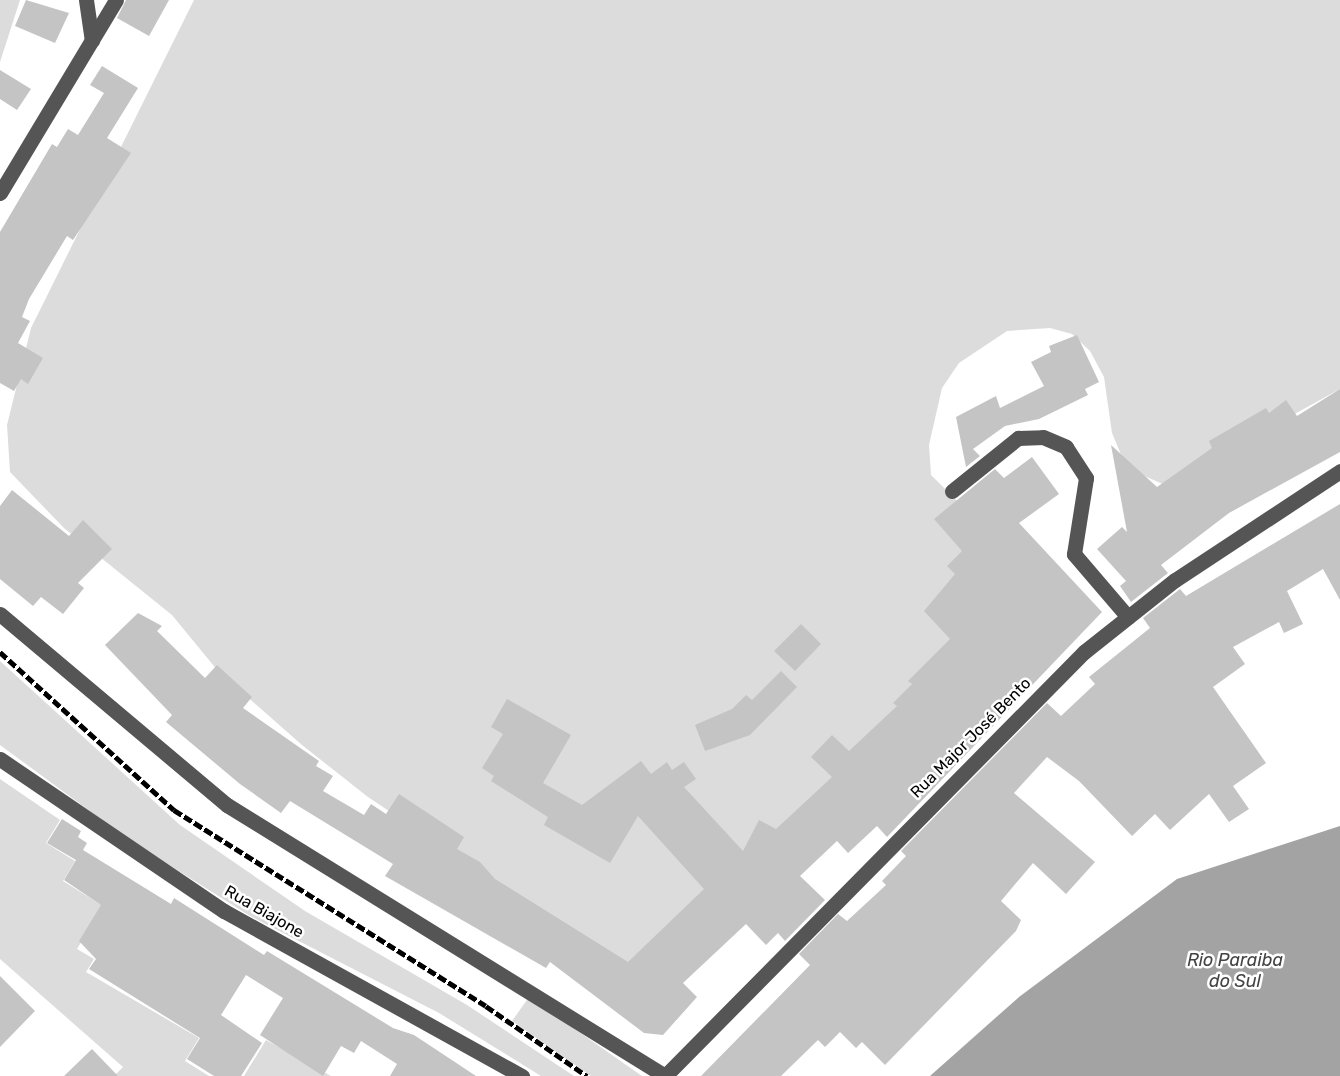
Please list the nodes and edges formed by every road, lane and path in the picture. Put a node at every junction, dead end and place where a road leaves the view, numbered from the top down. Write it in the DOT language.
graph roads {
  1 [pos="86,0"];
  2 [pos="116,0"];
  3 [pos="92,41"];
  4 [pos="0,194"];
  5 [pos="1340,471"];
  6 [pos="952,491"];
  7 [pos="0,614"];
  8 [pos="1128,617"];
  9 [pos="0,759"];
  10 [pos="522,1076"];
  11 [pos="665,1076"];
  1 -- 3 [label="street"];
  2 -- 3 [label="street"];
  3 -- 4 [label="street"];
  5 -- 8 [label="street, Rua Major José Bento"];
  6 -- 8 [label="street"];
  7 -- 11 [label="street"];
  8 -- 11 [label="street, Rua Major José Bento"];
  9 -- 10 [label="street, Rua Biajone"];
}
